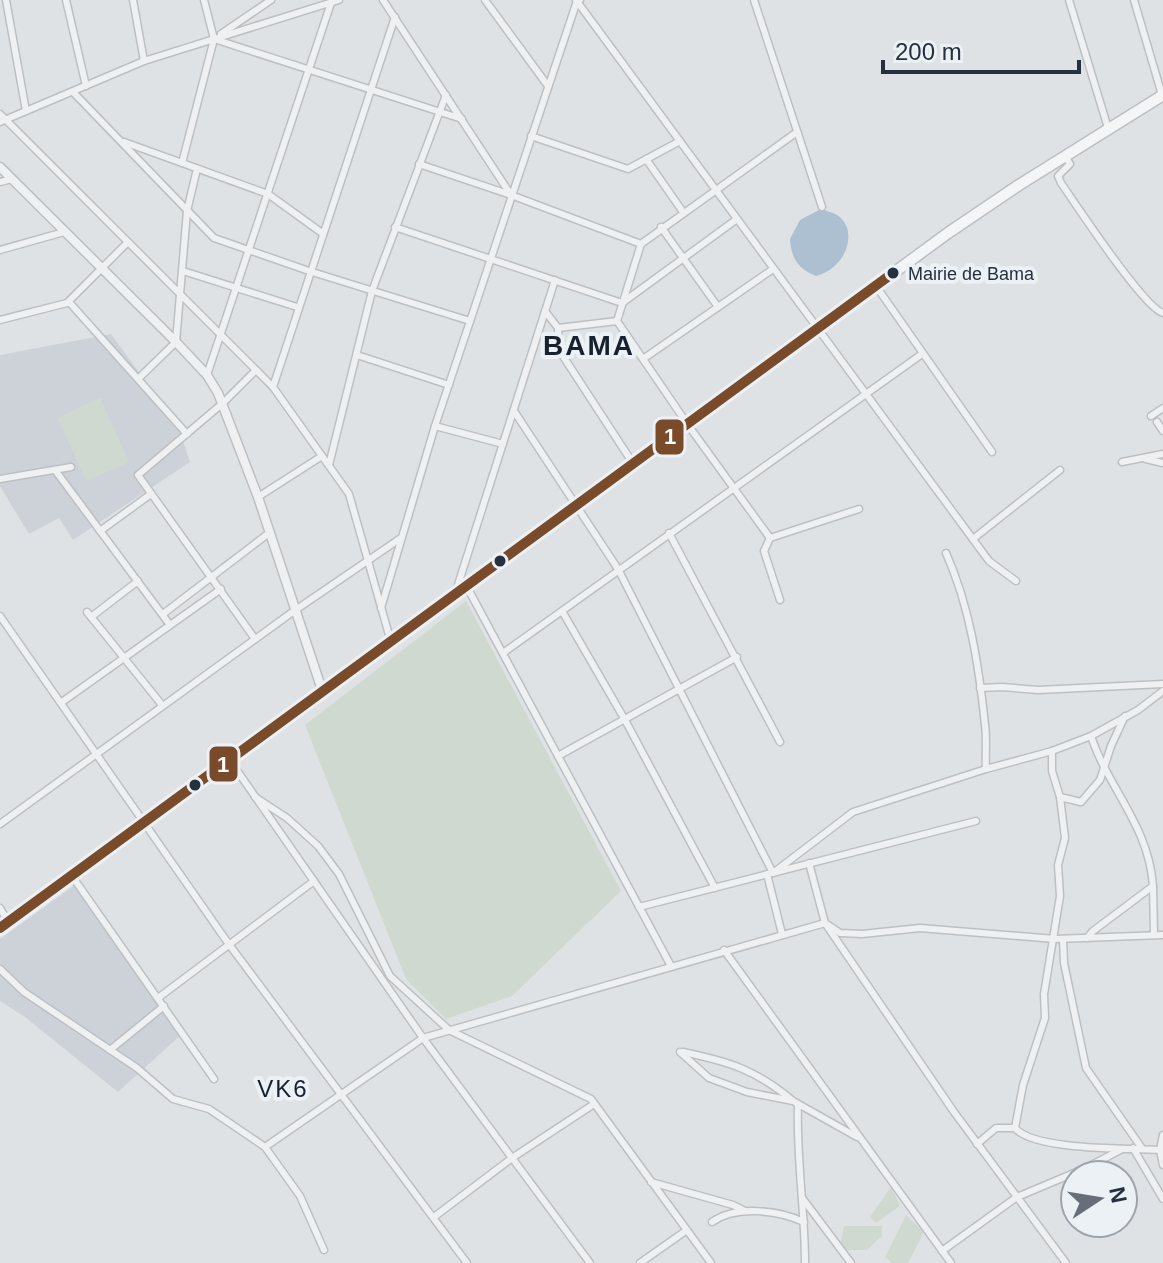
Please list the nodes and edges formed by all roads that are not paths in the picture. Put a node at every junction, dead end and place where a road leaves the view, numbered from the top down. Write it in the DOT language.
graph roads {
  1 [pos="6,0"];
  2 [pos="66,0"];
  3 [pos="133,0"];
  4 [pos="204,0"];
  5 [pos="383,0"];
  6 [pos="485,0"];
  7 [pos="577,0"];
  8 [pos="754,0"];
  9 [pos="1069,0"];
  10 [pos="1134,0"];
  11 [pos="335,1"];
  12 [pos="266,2"];
  13 [pos="0,6"];
  14 [pos="395,17"];
  15 [pos="214,39"];
  16 [pos="144,61"];
  17 [pos="309,70"];
  18 [pos="86,86"];
  19 [pos="548,86"];
  20 [pos="371,90"];
  21 [pos="73,92"];
  22 [pos="446,95"];
  23 [pos="1162,95"];
  24 [pos="26,111"];
  25 [pos="440,112"];
  26 [pos="2,118"];
  27 [pos="462,119"];
  28 [pos="1108,128"];
  29 [pos="797,132"];
  30 [pos="531,136"];
  31 [pos="120,141"];
  32 [pos="680,141"];
  33 [pos="1064,155"];
  34 [pos="646,159"];
  35 [pos="182,163"];
  36 [pos="419,164"];
  37 [pos="0,167"];
  38 [pos="197,169"];
  39 [pos="12,179"];
  40 [pos="0,182"];
  41 [pos="715,189"];
  42 [pos="268,194"];
  43 [pos="511,195"];
  44 [pos="822,207"];
  45 [pos="187,211"];
  46 [pos="683,212"];
  47 [pos="737,219"];
  48 [pos="395,227"];
  49 [pos="661,227"];
  50 [pos="64,232"];
  51 [pos="322,233"];
  52 [pos="128,242"];
  53 [pos="641,244"];
  54 [pos="0,250"];
  55 [pos="249,251"];
  56 [pos="490,259"];
  57 [pos="685,260"];
  58 [pos="102,269"];
  59 [pos="773,269"];
  60 [pos="183,271"];
  61 [pos="309,271"];
  62 [pos="555,280"];
  63 [pos="876,286"];
  64 [pos="237,287"];
  65 [pos="372,291"];
  66 [pos="181,295"];
  67 [pos="69,302"];
  68 [pos="622,303"];
  69 [pos="297,307"];
  70 [pos="718,307"];
  71 [pos="545,311"];
  72 [pos="1163,313"];
  73 [pos="0,320"];
  74 [pos="470,321"];
  75 [pos="617,321"];
  76 [pos="558,328"];
  77 [pos="817,331"];
  78 [pos="220,334"];
  79 [pos="176,342"];
  80 [pos="922,354"];
  81 [pos="357,355"];
  82 [pos="643,359"];
  83 [pos="256,370"];
  84 [pos="207,375"];
  85 [pos="138,379"];
  86 [pos="449,385"];
  87 [pos="273,387"];
  88 [pos="865,394"];
  89 [pos="223,403"];
  90 [pos="1163,408"];
  91 [pos="514,411"];
  92 [pos="688,425"];
  93 [pos="435,426"];
  94 [pos="1163,431"];
  95 [pos="187,434"];
  96 [pos="503,444"];
  97 [pos="992,452"];
  98 [pos="1163,454"];
  99 [pos="322,456"];
  100 [pos="1142,459"];
  101 [pos="1122,462"];
  102 [pos="1163,463"];
  103 [pos="634,465"];
  104 [pos="329,466"];
  105 [pos="71,467"];
  106 [pos="55,470"];
  107 [pos="1060,470"];
  108 [pos="0,479"];
  109 [pos="733,487"];
  110 [pos="151,494"];
  111 [pos="258,497"];
  112 [pos="577,507"];
  113 [pos="859,509"];
  114 [pos="100,531"];
  115 [pos="269,533"];
  116 [pos="669,533"];
  117 [pos="402,537"];
  118 [pos="770,538"];
  119 [pos="973,539"];
  120 [pos="946,553"];
  121 [pos="368,561"];
  122 [pos="618,569"];
  123 [pos="212,576"];
  124 [pos="138,581"];
  125 [pos="1016,581"];
  126 [pos="466,585"];
  127 [pos="221,589"];
  128 [pos="455,594"];
  129 [pos="780,600"];
  130 [pos="381,608"];
  131 [pos="294,611"];
  132 [pos="562,611"];
  133 [pos="163,614"];
  134 [pos="0,616"];
  135 [pos="170,625"];
  136 [pos="255,639"];
  137 [pos="391,642"];
  138 [pos="503,653"];
  139 [pos="123,657"];
  140 [pos="737,657"];
  141 [pos="1163,684"];
  142 [pos="980,688"];
  143 [pos="679,690"];
  144 [pos="1163,691"];
  145 [pos="323,693"];
  146 [pos="62,702"];
  147 [pos="162,705"];
  148 [pos="1125,715"];
  149 [pos="625,720"];
  150 [pos="1091,736"];
  151 [pos="780,742"];
  152 [pos="1052,751"];
  153 [pos="97,752"];
  154 [pos="558,756"];
  155 [pos="229,759"];
  156 [pos="1105,767"];
  157 [pos="986,769"];
  158 [pos="255,797"];
  159 [pos="1060,797"];
  160 [pos="145,821"];
  161 [pos="976,821"];
  162 [pos="0,824"];
  163 [pos="809,863"];
  164 [pos="770,874"];
  165 [pos="72,876"];
  166 [pos="314,881"];
  167 [pos="1153,886"];
  168 [pos="715,888"];
  169 [pos="639,907"];
  170 [pos="0,908"];
  171 [pos="825,923"];
  172 [pos="4,925"];
  173 [pos="782,934"];
  174 [pos="1154,935"];
  175 [pos="1163,935"];
  176 [pos="1087,938"];
  177 [pos="1055,939"];
  178 [pos="1063,939"];
  179 [pos="228,943"];
  180 [pos="724,950"];
  181 [pos="671,966"];
  182 [pos="0,969"];
  183 [pos="158,998"];
  184 [pos="164,1006"];
  185 [pos="449,1030"];
  186 [pos="423,1038"];
  187 [pos="110,1050"];
  188 [pos="214,1079"];
  189 [pos="344,1094"];
  190 [pos="795,1102"];
  191 [pos="594,1104"];
  192 [pos="1015,1128"];
  193 [pos="1163,1135"];
  194 [pos="860,1138"];
  195 [pos="977,1144"];
  196 [pos="265,1147"];
  197 [pos="1137,1147"];
  198 [pos="1122,1149"];
  199 [pos="1161,1150"];
  200 [pos="512,1158"];
  201 [pos="1163,1165"];
  202 [pos="651,1182"];
  203 [pos="1017,1197"];
  204 [pos="803,1199"];
  205 [pos="1163,1199"];
  206 [pos="717,1201"];
  207 [pos="745,1211"];
  208 [pos="721,1216"];
  209 [pos="434,1217"];
  210 [pos="712,1222"];
  211 [pos="804,1222"];
  212 [pos="687,1230"];
  213 [pos="324,1250"];
  214 [pos="942,1251"];
  215 [pos="467,1263"];
  216 [pos="590,1263"];
  217 [pos="640,1263"];
  218 [pos="711,1263"];
  219 [pos="805,1263"];
  220 [pos="851,1263"];
  221 [pos="951,1263"];
  222 [pos="1066,1263"];
  1 -- 13 [label="street"];
  1 -- 24 [label="street"];
  2 -- 18 [label="street"];
  3 -- 16 [label="street"];
  4 -- 15 [label="street"];
  5 -- 14 [label="street"];
  6 -- 19 [label="street"];
  7 -- 19 [label="street"];
  7 -- 32 [label="street"];
  8 -- 29 [label="street"];
  9 -- 28 [label="street"];
  10 -- 23 [label="street"];
  11 -- 15 [label="street"];
  11 -- 17 [label="street"];
  12 -- 15 [label="street"];
  14 -- 20 [label="street"];
  14 -- 22 [label="street"];
  15 -- 16 [label="street"];
  15 -- 17 [label="street"];
  15 -- 35 [label="street"];
  16 -- 18 [label="street"];
  17 -- 20 [label="street"];
  17 -- 42 [label="street"];
  18 -- 21 [label="street"];
  19 -- 30 [label="street"];
  20 -- 25 [label="street"];
  20 -- 51 [label="street"];
  21 -- 24 [label="street"];
  21 -- 31 [label="street"];
  22 -- 25 [label="street"];
  22 -- 27 [label="street"];
  23 -- 28 [label="main road"];
  24 -- 26 [label="street"];
  25 -- 27 [label="street"];
  25 -- 36 [label="street"];
  26 -- 52 [label="street"];
  27 -- 43 [label="street"];
  28 -- 33 [label="main road"];
  29 -- 41 [label="street"];
  29 -- 44 [label="street"];
  30 -- 34 [label="street"];
  30 -- 43 [label="street"];
  31 -- 35 [label="street"];
  31 -- 45 [label="street"];
  32 -- 34 [label="street"];
  32 -- 41 [label="street"];
  33 -- 63 [label="main road"];
  33 -- 72 [label="street"];
  34 -- 46 [label="street"];
  35 -- 38 [label="street"];
  36 -- 43 [label="street"];
  36 -- 48 [label="street"];
  37 -- 39 [label="street"];
  38 -- 42 [label="street"];
  38 -- 45 [label="street"];
  39 -- 40 [label="street"];
  39 -- 50 [label="street"];
  41 -- 46 [label="street"];
  41 -- 47 [label="street"];
  42 -- 51 [label="street"];
  42 -- 55 [label="street"];
  43 -- 53 [label="street"];
  43 -- 56 [label="street"];
  45 -- 55 [label="street"];
  45 -- 60 [label="street"];
  46 -- 49 [label="street"];
  47 -- 57 [label="street"];
  47 -- 59 [label="street"];
  48 -- 56 [label="street"];
  48 -- 65 [label="street"];
  49 -- 53 [label="street"];
  49 -- 57 [label="street"];
  50 -- 54 [label="street"];
  50 -- 58 [label="street"];
  51 -- 61 [label="street"];
  52 -- 58 [label="street"];
  52 -- 66 [label="street"];
  53 -- 68 [label="street"];
  55 -- 61 [label="street"];
  55 -- 64 [label="street"];
  56 -- 62 [label="street"];
  56 -- 74 [label="street"];
  57 -- 68 [label="street"];
  57 -- 70 [label="street"];
  58 -- 67 [label="street"];
  58 -- 79 [label="street"];
  59 -- 70 [label="street"];
  59 -- 77 [label="street"];
  60 -- 64 [label="street"];
  60 -- 66 [label="street"];
  61 -- 65 [label="street"];
  61 -- 69 [label="street"];
  62 -- 68 [label="street"];
  62 -- 71 [label="street"];
  63 -- 77 [label="main road"];
  63 -- 80 [label="street"];
  64 -- 69 [label="street"];
  64 -- 78 [label="street"];
  65 -- 74 [label="street"];
  65 -- 81 [label="street"];
  66 -- 78 [label="street"];
  66 -- 79 [label="street"];
  67 -- 73 [label="street"];
  67 -- 85 [label="street"];
  68 -- 75 [label="street"];
  69 -- 87 [label="street"];
  70 -- 82 [label="street"];
  71 -- 76 [label="street"];
  71 -- 91 [label="street"];
  74 -- 86 [label="street"];
  75 -- 76 [label="street"];
  75 -- 82 [label="street"];
  76 -- 103 [label="street"];
  77 -- 88 [label="street"];
  77 -- 92 [label="main road"];
  78 -- 83 [label="street"];
  78 -- 84 [label="street"];
  79 -- 84 [label="street"];
  79 -- 85 [label="street"];
  80 -- 88 [label="street"];
  80 -- 97 [label="street"];
  81 -- 86 [label="street"];
  81 -- 104 [label="street"];
  82 -- 92 [label="street"];
  83 -- 87 [label="street"];
  83 -- 89 [label="street"];
  84 -- 89 [label="street"];
  85 -- 95 [label="street"];
  86 -- 93 [label="street"];
  87 -- 99 [label="street"];
  88 -- 109 [label="street"];
  88 -- 119 [label="street"];
  89 -- 95 [label="street"];
  89 -- 111 [label="street"];
  90 -- 94 [label="street"];
  91 -- 96 [label="street"];
  91 -- 112 [label="street"];
  92 -- 103 [label="main road"];
  92 -- 109 [label="street"];
  93 -- 96 [label="street"];
  93 -- 117 [label="street"];
  95 -- 110 [label="street"];
  96 -- 128 [label="street"];
  98 -- 100 [label="street"];
  99 -- 104 [label="street"];
  99 -- 111 [label="street"];
  100 -- 101 [label="street"];
  100 -- 102 [label="street"];
  103 -- 112 [label="main road"];
  104 -- 121 [label="street"];
  105 -- 106 [label="street"];
  106 -- 108 [label="street"];
  106 -- 114 [label="street"];
  107 -- 119 [label="street"];
  109 -- 116 [label="street"];
  109 -- 118 [label="street"];
  110 -- 114 [label="street"];
  110 -- 123 [label="street"];
  111 -- 115 [label="street"];
  112 -- 122 [label="street"];
  112 -- 126 [label="main road"];
  113 -- 118 [label="street"];
  114 -- 124 [label="street"];
  115 -- 123 [label="street"];
  115 -- 131 [label="street"];
  116 -- 122 [label="street"];
  116 -- 140 [label="street"];
  117 -- 121 [label="street"];
  117 -- 130 [label="street"];
  118 -- 129 [label="street"];
  119 -- 125 [label="street"];
  120 -- 142 [label="street"];
  121 -- 130 [label="street"];
  121 -- 131 [label="street"];
  122 -- 132 [label="street"];
  122 -- 143 [label="street"];
  123 -- 127 [label="street"];
  123 -- 133 [label="street"];
  124 -- 133 [label="street"];
  124 -- 139 [label="street"];
  126 -- 128 [label="main road"];
  126 -- 138 [label="street"];
  127 -- 135 [label="street"];
  127 -- 136 [label="street"];
  128 -- 137 [label="main road"];
  130 -- 137 [label="street"];
  131 -- 136 [label="street"];
  131 -- 145 [label="street"];
  132 -- 138 [label="street"];
  132 -- 149 [label="street"];
  133 -- 135 [label="street"];
  134 -- 146 [label="street"];
  135 -- 139 [label="street"];
  136 -- 147 [label="street"];
  137 -- 145 [label="main road"];
  138 -- 154 [label="street"];
  139 -- 146 [label="street"];
  139 -- 147 [label="street"];
  140 -- 143 [label="street"];
  140 -- 151 [label="street"];
  141 -- 142 [label="street"];
  142 -- 157 [label="street"];
  143 -- 149 [label="street"];
  143 -- 164 [label="street"];
  144 -- 148 [label="street"];
  145 -- 155 [label="main road"];
  146 -- 153 [label="street"];
  147 -- 153 [label="street"];
  148 -- 150 [label="street"];
  148 -- 156 [label="street"];
  149 -- 154 [label="street"];
  149 -- 168 [label="street"];
  150 -- 152 [label="street"];
  150 -- 156 [label="street"];
  152 -- 157 [label="street"];
  152 -- 159 [label="street"];
  153 -- 160 [label="street"];
  153 -- 162 [label="street"];
  154 -- 169 [label="street"];
  155 -- 158 [label="street"];
  155 -- 160 [label="main road"];
  156 -- 159 [label="street"];
  156 -- 167 [label="street"];
  157 -- 164 [label="street"];
  158 -- 166 [label="street"];
  158 -- 185 [label="street"];
  159 -- 177 [label="street"];
  160 -- 165 [label="main road"];
  160 -- 179 [label="street"];
  161 -- 163 [label="street"];
  163 -- 164 [label="street"];
  163 -- 171 [label="street"];
  164 -- 168 [label="street"];
  164 -- 173 [label="street"];
  165 -- 172 [label="main road"];
  165 -- 183 [label="street"];
  166 -- 179 [label="street"];
  166 -- 186 [label="street"];
  167 -- 174 [label="street"];
  167 -- 176 [label="street"];
  168 -- 169 [label="street"];
  169 -- 181 [label="street"];
  170 -- 172 [label="street"];
  171 -- 173 [label="street"];
  171 -- 177 [label="street"];
  171 -- 195 [label="street"];
  173 -- 180 [label="street"];
  174 -- 175 [label="street"];
  174 -- 176 [label="street"];
  176 -- 178 [label="street"];
  177 -- 178 [label="street"];
  177 -- 192 [label="street"];
  178 -- 197 [label="street"];
  179 -- 183 [label="street"];
  179 -- 189 [label="street"];
  180 -- 181 [label="street"];
  180 -- 194 [label="street"];
  181 -- 185 [label="street"];
  182 -- 187 [label="street"];
  183 -- 184 [label="street"];
  184 -- 187 [label="street"];
  184 -- 188 [label="street"];
  185 -- 186 [label="street"];
  185 -- 191 [label="street"];
  186 -- 189 [label="street"];
  186 -- 200 [label="street"];
  187 -- 196 [label="street"];
  189 -- 196 [label="street"];
  189 -- 209 [label="street"];
  190 -- 190 [label="street"];
  190 -- 194 [label="street"];
  190 -- 204 [label="street"];
  191 -- 200 [label="street"];
  191 -- 202 [label="street"];
  192 -- 195 [label="street"];
  192 -- 198 [label="street"];
  193 -- 199 [label="street"];
  194 -- 214 [label="street"];
  195 -- 203 [label="street"];
  196 -- 213 [label="street"];
  197 -- 198 [label="street"];
  197 -- 199 [label="street"];
  197 -- 205 [label="street"];
  198 -- 203 [label="street"];
  199 -- 201 [label="street"];
  200 -- 209 [label="street"];
  200 -- 216 [label="street"];
  202 -- 206 [label="street"];
  202 -- 212 [label="street"];
  203 -- 214 [label="street"];
  203 -- 222 [label="street"];
  204 -- 211 [label="street"];
  204 -- 220 [label="street"];
  206 -- 207 [label="street"];
  206 -- 208 [label="street"];
  207 -- 208 [label="street"];
  207 -- 211 [label="street"];
  208 -- 210 [label="street"];
  209 -- 215 [label="street"];
  211 -- 219 [label="street"];
  212 -- 217 [label="street"];
  212 -- 218 [label="street"];
  214 -- 221 [label="street"];
}
